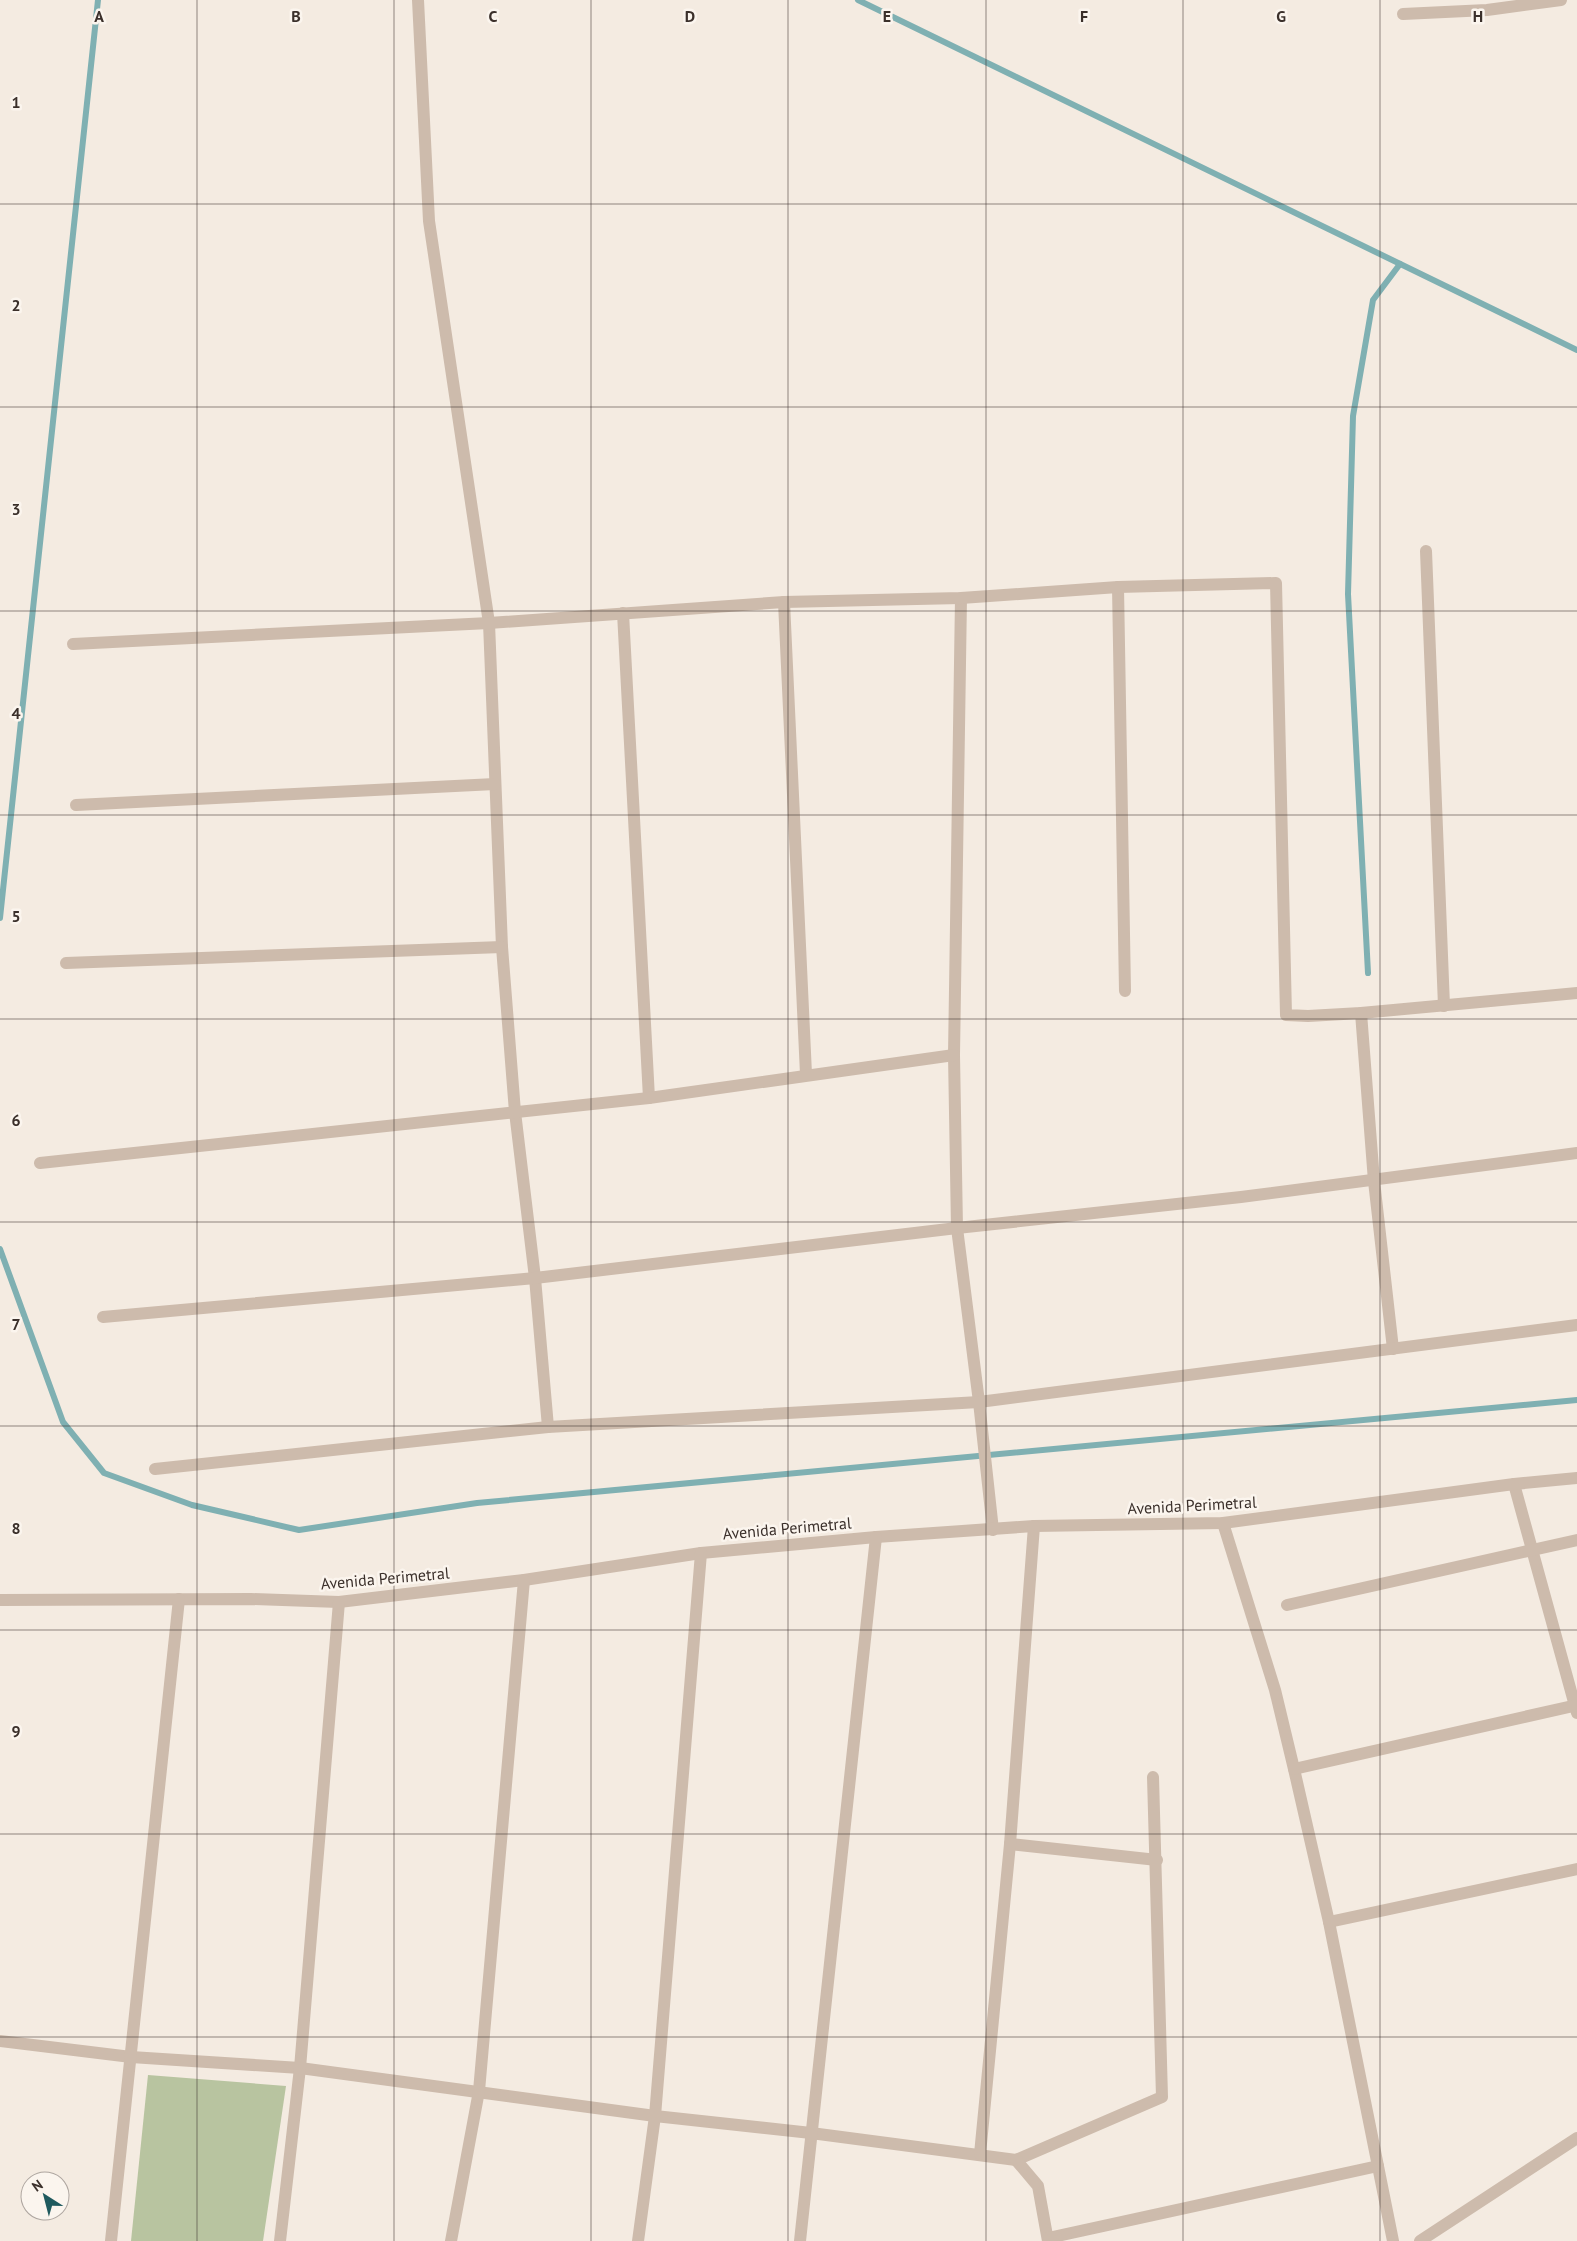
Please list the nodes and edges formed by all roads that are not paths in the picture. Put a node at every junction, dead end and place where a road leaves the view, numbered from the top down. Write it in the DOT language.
graph roads {
  1 [pos="418,0"];
  2 [pos="1561,0"];
  3 [pos="1403,14"];
  4 [pos="1426,551"];
  5 [pos="1118,588"];
  6 [pos="960,598"];
  7 [pos="784,602"];
  8 [pos="623,613"];
  9 [pos="489,623"];
  10 [pos="73,644"];
  11 [pos="495,784"];
  12 [pos="76,805"];
  13 [pos="502,947"];
  14 [pos="66,963"];
  15 [pos="1125,991"];
  16 [pos="1577,993"];
  17 [pos="1444,1006"];
  18 [pos="1361,1012"];
  19 [pos="954,1055"];
  20 [pos="806,1074"];
  21 [pos="649,1098"];
  22 [pos="516,1112"];
  23 [pos="1577,1153"];
  24 [pos="40,1163"];
  25 [pos="1374,1180"];
  26 [pos="956,1228"];
  27 [pos="535,1278"];
  28 [pos="103,1317"];
  29 [pos="1577,1325"];
  30 [pos="1393,1349"];
  31 [pos="980,1402"];
  32 [pos="548,1427"];
  33 [pos="155,1469"];
  34 [pos="1577,1478"];
  35 [pos="1514,1484"];
  36 [pos="1223,1523"];
  37 [pos="1034,1526"];
  38 [pos="992,1530"];
  39 [pos="876,1537"];
  40 [pos="1577,1540"];
  41 [pos="1533,1550"];
  42 [pos="701,1552"];
  43 [pos="524,1580"];
  44 [pos="179,1599"];
  45 [pos="0,1600"];
  46 [pos="340,1602"];
  47 [pos="1287,1605"];
  48 [pos="1576,1708"];
  49 [pos="1294,1769"];
  50 [pos="1153,1777"];
  51 [pos="1010,1844"];
  52 [pos="1157,1860"];
  53 [pos="1577,1869"];
  54 [pos="1329,1922"];
  55 [pos="0,2041"];
  56 [pos="130,2057"];
  57 [pos="300,2068"];
  58 [pos="480,2091"];
  59 [pos="656,2116"];
  60 [pos="811,2132"];
  61 [pos="1577,2138"];
  62 [pos="980,2154"];
  63 [pos="1016,2160"];
  64 [pos="1378,2166"];
  65 [pos="1048,2240"];
  66 [pos="111,2241"];
  67 [pos="280,2241"];
  68 [pos="451,2241"];
  69 [pos="638,2241"];
  70 [pos="800,2241"];
  71 [pos="1393,2241"];
  72 [pos="1420,2241"];
  1 -- 9 [label="street"];
  2 -- 3 [label="street"];
  4 -- 17 [label="street"];
  5 -- 6 [label="street"];
  5 -- 15 [label="street"];
  5 -- 18 [label="street"];
  6 -- 7 [label="street"];
  6 -- 19 [label="street"];
  7 -- 8 [label="street"];
  7 -- 20 [label="street"];
  8 -- 9 [label="street"];
  8 -- 21 [label="street"];
  9 -- 10 [label="street"];
  9 -- 11 [label="street"];
  11 -- 12 [label="street"];
  11 -- 13 [label="street"];
  13 -- 14 [label="street"];
  13 -- 22 [label="street"];
  16 -- 17 [label="street"];
  17 -- 18 [label="street"];
  18 -- 25 [label="street"];
  19 -- 20 [label="street"];
  19 -- 26 [label="street"];
  20 -- 21 [label="street"];
  21 -- 22 [label="street"];
  22 -- 24 [label="street"];
  22 -- 27 [label="street"];
  23 -- 25 [label="street"];
  25 -- 26 [label="street"];
  25 -- 30 [label="street"];
  26 -- 27 [label="street"];
  26 -- 31 [label="street"];
  27 -- 28 [label="street"];
  27 -- 32 [label="street"];
  29 -- 30 [label="street"];
  30 -- 31 [label="street"];
  31 -- 32 [label="street"];
  31 -- 38 [label="street"];
  32 -- 33 [label="street"];
  34 -- 35 [label="street, Avenida Perimetral"];
  35 -- 36 [label="street, Avenida Perimetral"];
  35 -- 41 [label="street"];
  36 -- 37 [label="street, Avenida Perimetral"];
  36 -- 49 [label="street"];
  37 -- 38 [label="street, Avenida Perimetral"];
  37 -- 51 [label="street"];
  38 -- 39 [label="street, Avenida Perimetral"];
  39 -- 42 [label="street, Avenida Perimetral"];
  39 -- 60 [label="street"];
  40 -- 41 [label="street"];
  41 -- 47 [label="street"];
  41 -- 48 [label="street"];
  42 -- 43 [label="street, Avenida Perimetral"];
  42 -- 59 [label="street"];
  43 -- 46 [label="street, Avenida Perimetral"];
  43 -- 58 [label="street"];
  44 -- 45 [label="street, Avenida Perimetral"];
  44 -- 46 [label="street, Avenida Perimetral"];
  44 -- 56 [label="street"];
  46 -- 57 [label="street"];
  48 -- 49 [label="street"];
  49 -- 54 [label="street"];
  50 -- 52 [label="street"];
  51 -- 52 [label="street"];
  51 -- 62 [label="street"];
  52 -- 63 [label="street"];
  53 -- 54 [label="street"];
  54 -- 64 [label="street"];
  55 -- 56 [label="street"];
  56 -- 57 [label="street"];
  56 -- 66 [label="street"];
  57 -- 58 [label="street"];
  57 -- 67 [label="street"];
  58 -- 59 [label="street"];
  58 -- 68 [label="street"];
  59 -- 60 [label="street"];
  59 -- 69 [label="street"];
  60 -- 62 [label="street"];
  60 -- 70 [label="street"];
  61 -- 72 [label="street"];
  62 -- 63 [label="street"];
  63 -- 65 [label="street"];
  64 -- 65 [label="street"];
  64 -- 71 [label="street"];
}
